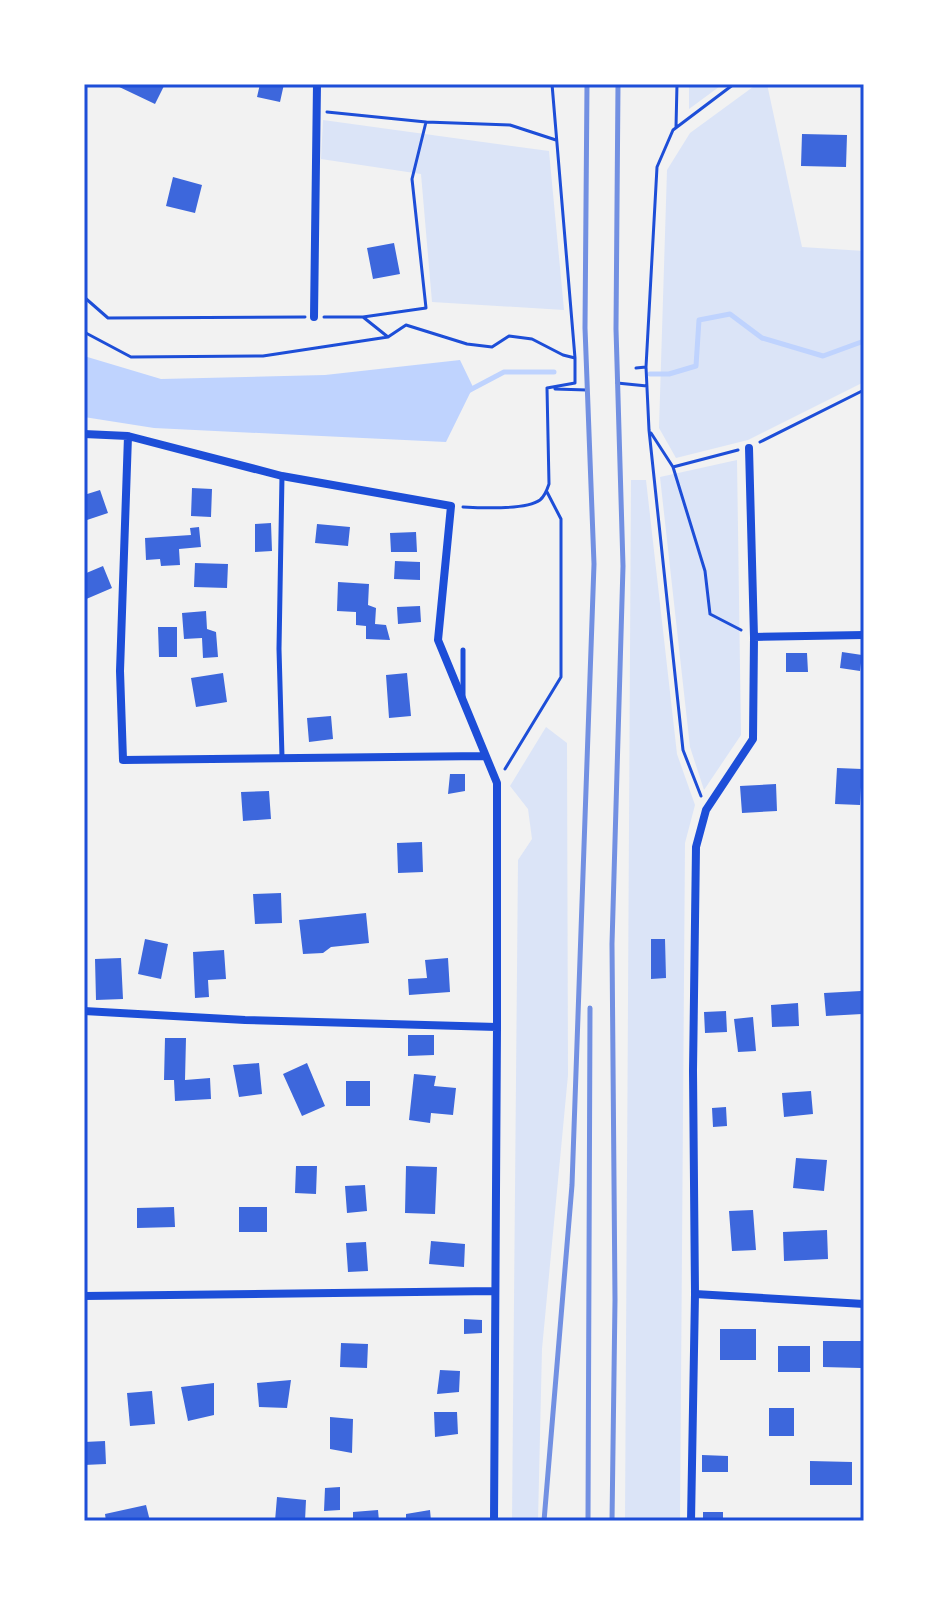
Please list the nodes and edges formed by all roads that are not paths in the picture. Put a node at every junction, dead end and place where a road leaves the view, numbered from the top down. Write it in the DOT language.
graph roads {
  1 [pos="317,84"];
  2 [pos="314,317"];
  3 [pos="84,434"];
  4 [pos="128,436"];
  5 [pos="749,448"];
  6 [pos="282,476"];
  7 [pos="864,635"];
  8 [pos="754,637"];
  9 [pos="463,650"];
  10 [pos="463,703"];
  11 [pos="485,756"];
  12 [pos="282,758"];
  13 [pos="84,1011"];
  14 [pos="497,1027"];
  15 [pos="495,1291"];
  16 [pos="695,1294"];
  17 [pos="84,1296"];
  18 [pos="864,1304"];
  19 [pos="494,1521"];
  20 [pos="691,1521"];
  1 -- 2 [label="street"];
  3 -- 4 [label="street"];
  4 -- 6 [label="street"];
  4 -- 12 [label="street"];
  5 -- 8 [label="street"];
  6 -- 10 [label="street"];
  6 -- 12 [label="lane"];
  7 -- 8 [label="street"];
  8 -- 16 [label="street"];
  9 -- 10 [label="lane"];
  10 -- 11 [label="street"];
  11 -- 12 [label="street"];
  11 -- 14 [label="street"];
  13 -- 14 [label="street"];
  14 -- 15 [label="street"];
  15 -- 17 [label="street"];
  15 -- 19 [label="street"];
  16 -- 18 [label="street"];
  16 -- 20 [label="street"];
}
